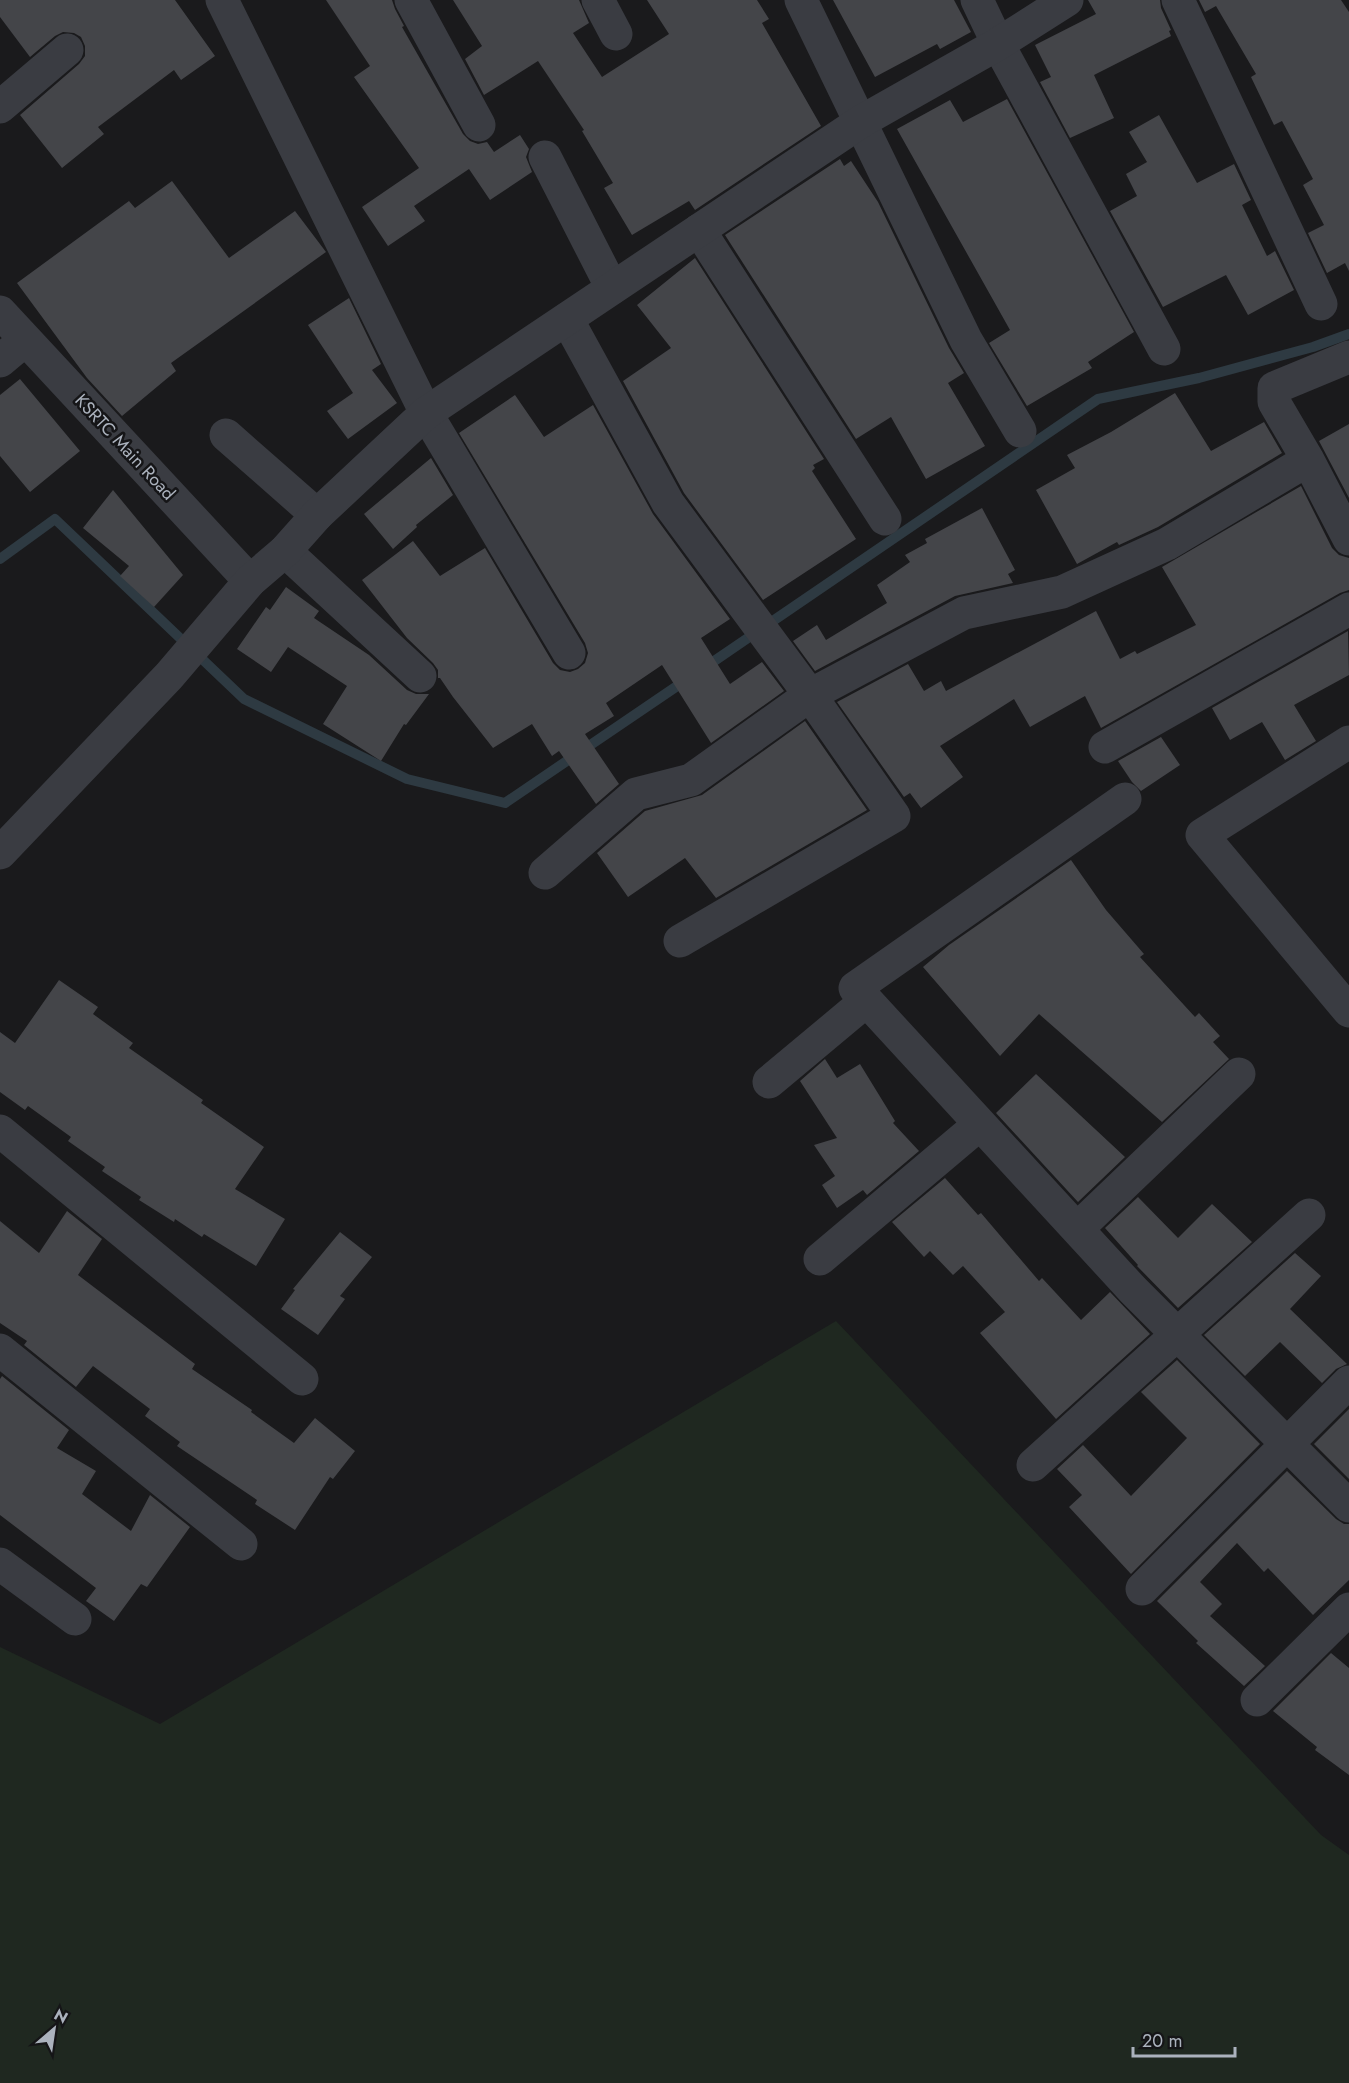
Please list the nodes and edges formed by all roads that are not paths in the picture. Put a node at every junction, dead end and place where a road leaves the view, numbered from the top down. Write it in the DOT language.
graph roads {
  1 [pos="222,0"];
  2 [pos="411,0"];
  3 [pos="598,0"];
  4 [pos="801,0"];
  5 [pos="977,0"];
  6 [pos="1067,0"];
  7 [pos="1178,0"];
  8 [pos="616,34"];
  9 [pos="998,44"];
  10 [pos="67,50"];
  11 [pos="0,107"];
  12 [pos="862,121"];
  13 [pos="479,125"];
  14 [pos="545,157"];
  15 [pos="699,230"];
  16 [pos="612,288"];
  17 [pos="1321,304"];
  18 [pos="0,312"];
  19 [pos="567,319"];
  20 [pos="26,340"];
  21 [pos="1164,349"];
  22 [pos="1349,357"];
  23 [pos="0,361"];
  24 [pos="426,413"];
  25 [pos="1020,431"];
  26 [pos="226,435"];
  27 [pos="1308,460"];
  28 [pos="317,515"];
  29 [pos="885,519"];
  30 [pos="1349,539"];
  31 [pos="285,551"];
  32 [pos="250,581"];
  33 [pos="1349,609"];
  34 [pos="569,652"];
  35 [pos="420,676"];
  36 [pos="810,695"];
  37 [pos="1105,747"];
  38 [pos="1343,756"];
  39 [pos="1125,799"];
  40 [pos="0,853"];
  41 [pos="544,873"];
  42 [pos="680,941"];
  43 [pos="866,1001"];
  44 [pos="1349,1011"];
  45 [pos="1239,1074"];
  46 [pos="769,1082"];
  47 [pos="980,1124"];
  48 [pos="0,1131"];
  49 [pos="1309,1215"];
  50 [pos="1077,1229"];
  51 [pos="820,1259"];
  52 [pos="1176,1334"];
  53 [pos="0,1350"];
  54 [pos="302,1379"];
  55 [pos="1349,1382"];
  56 [pos="1287,1445"];
  57 [pos="1033,1465"];
  58 [pos="1349,1506"];
  59 [pos="241,1544"];
  60 [pos="0,1564"];
  61 [pos="1142,1589"];
  62 [pos="1349,1609"];
  63 [pos="75,1619"];
  64 [pos="1257,1700"];
  1 -- 24 [label="street"];
  2 -- 13 [label="street"];
  3 -- 8 [label="street"];
  4 -- 12 [label="street"];
  5 -- 9 [label="street"];
  6 -- 9 [label="street"];
  7 -- 17 [label="street"];
  9 -- 12 [label="street"];
  9 -- 21 [label="street"];
  10 -- 11 [label="street"];
  12 -- 15 [label="street"];
  12 -- 25 [label="street"];
  14 -- 16 [label="street"];
  15 -- 16 [label="street"];
  15 -- 29 [label="street"];
  16 -- 19 [label="street"];
  18 -- 20 [label="street, KSRTC Main Road"];
  19 -- 24 [label="street"];
  19 -- 36 [label="street"];
  20 -- 23 [label="street"];
  20 -- 32 [label="street, KSRTC Main Road"];
  22 -- 27 [label="street"];
  24 -- 28 [label="street"];
  24 -- 34 [label="street"];
  26 -- 28 [label="street"];
  27 -- 30 [label="street"];
  27 -- 36 [label="street"];
  28 -- 31 [label="street"];
  31 -- 32 [label="street"];
  31 -- 35 [label="street"];
  32 -- 40 [label="street"];
  33 -- 37 [label="street"];
  36 -- 41 [label="street"];
  36 -- 42 [label="street"];
  38 -- 44 [label="street"];
  39 -- 43 [label="street"];
  43 -- 46 [label="street"];
  43 -- 47 [label="street"];
  45 -- 50 [label="street"];
  47 -- 50 [label="street"];
  47 -- 51 [label="street"];
  48 -- 54 [label="street"];
  49 -- 52 [label="street"];
  50 -- 52 [label="street"];
  52 -- 56 [label="street"];
  52 -- 57 [label="street"];
  53 -- 59 [label="street"];
  55 -- 56 [label="street"];
  56 -- 58 [label="street"];
  56 -- 61 [label="street"];
  60 -- 63 [label="street"];
  62 -- 64 [label="street"];
}
